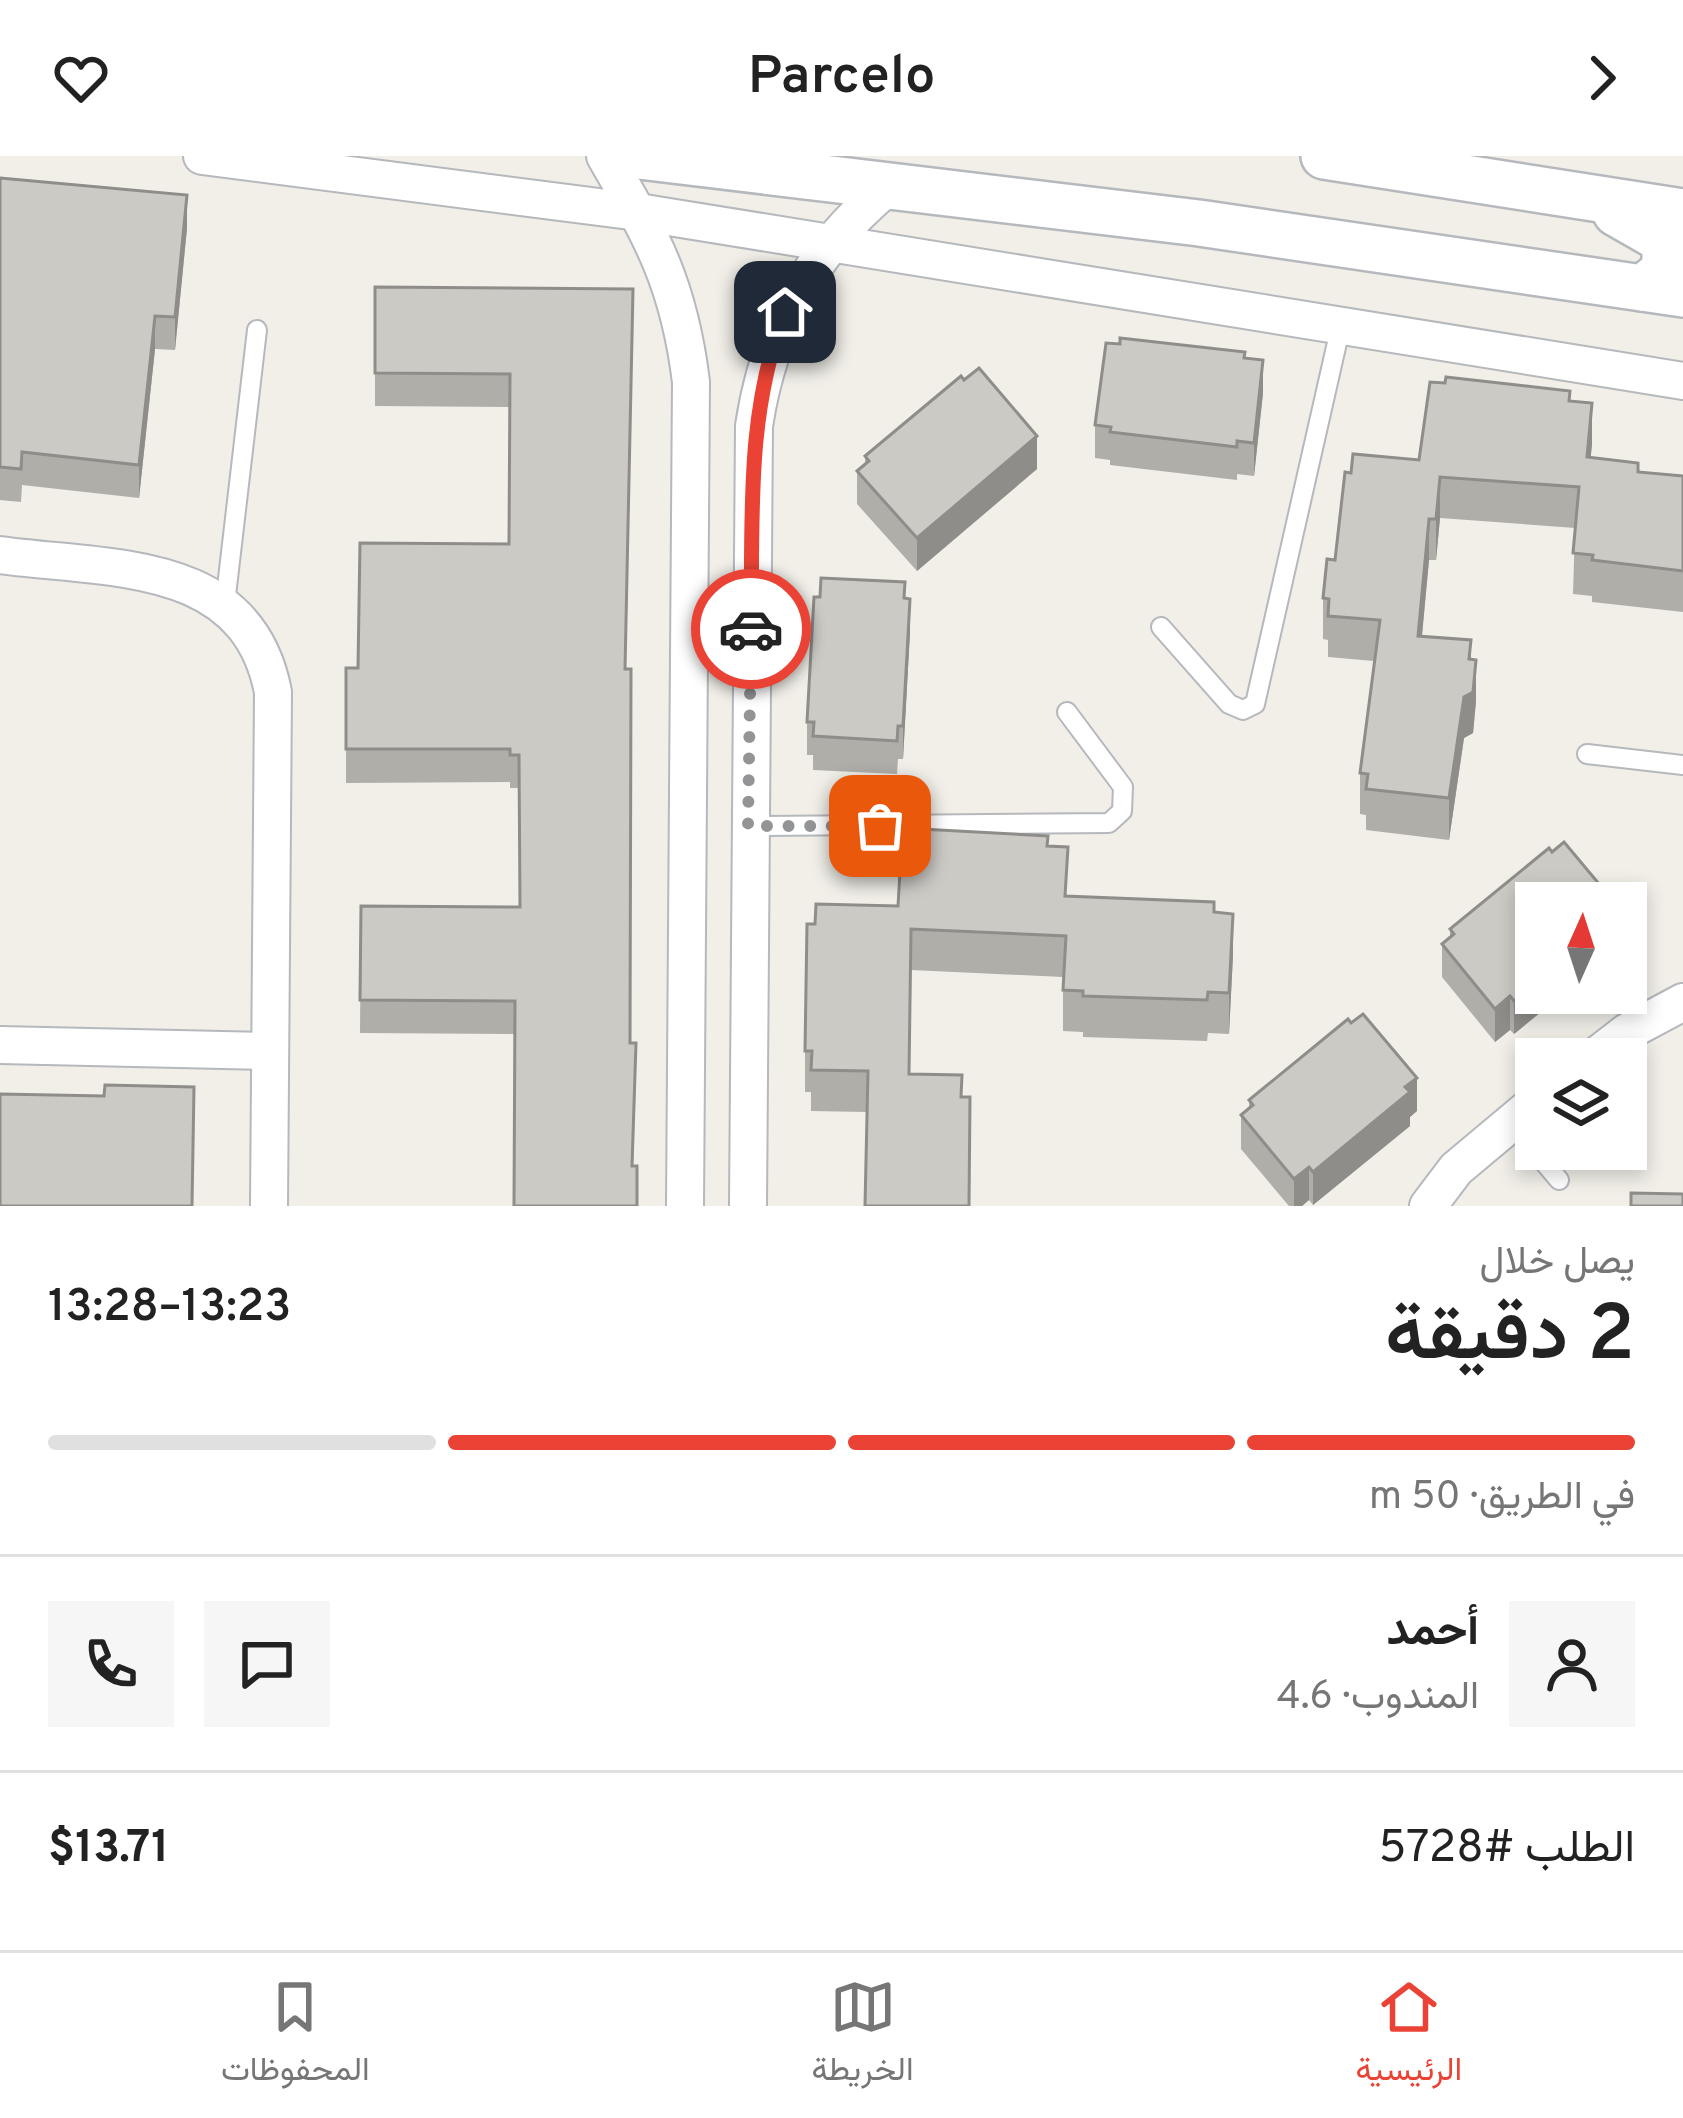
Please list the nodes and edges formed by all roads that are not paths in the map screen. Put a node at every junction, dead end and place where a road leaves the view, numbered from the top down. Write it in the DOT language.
graph roads {
  1 [pos="202,156"];
  2 [pos="605,156"];
  3 [pos="639,156"];
  4 [pos="1324,156"];
  5 [pos="889,186"];
  6 [pos="1591,201"];
  7 [pos="638,212"];
  8 [pos="1683,212"];
  9 [pos="829,243"];
  10 [pos="1663,291"];
  11 [pos="1341,325"];
  12 [pos="256,330"];
  13 [pos="1683,381"];
  14 [pos="0,556"];
  15 [pos="225,604"];
  16 [pos="1162,627"];
  17 [pos="1067,712"];
  18 [pos="1587,754"];
  19 [pos="1683,765"];
  20 [pos="748,826"];
  21 [pos="1683,1003"];
  22 [pos="1618,1038"];
  23 [pos="0,1045"];
  24 [pos="270,1051"];
  25 [pos="1515,1119"];
  26 [pos="1554,1170"];
  27 [pos="1559,1180"];
  28 [pos="268,1206"];
  29 [pos="685,1206"];
  30 [pos="748,1206"];
  31 [pos="1428,1206"];
  1 -- 7 [label="street"];
  2 -- 7 [label="street"];
  3 -- 5 [label="street"];
  4 -- 6 [label="street"];
  5 -- 9 [label="street"];
  5 -- 10 [label="street"];
  6 -- 8 [label="street"];
  6 -- 10 [label="street"];
  7 -- 9 [label="street"];
  7 -- 29 [label="street"];
  9 -- 11 [label="street"];
  9 -- 20 [label="street"];
  11 -- 13 [label="street"];
  11 -- 16 [label="lane"];
  12 -- 15 [label="lane"];
  14 -- 15 [label="street"];
  15 -- 24 [label="street"];
  17 -- 20 [label="lane"];
  18 -- 19 [label="lane"];
  20 -- 30 [label="street"];
  21 -- 22 [label="street"];
  23 -- 24 [label="street"];
  24 -- 28 [label="street"];
  25 -- 31 [label="street"];
  26 -- 27 [label="lane"];
}
